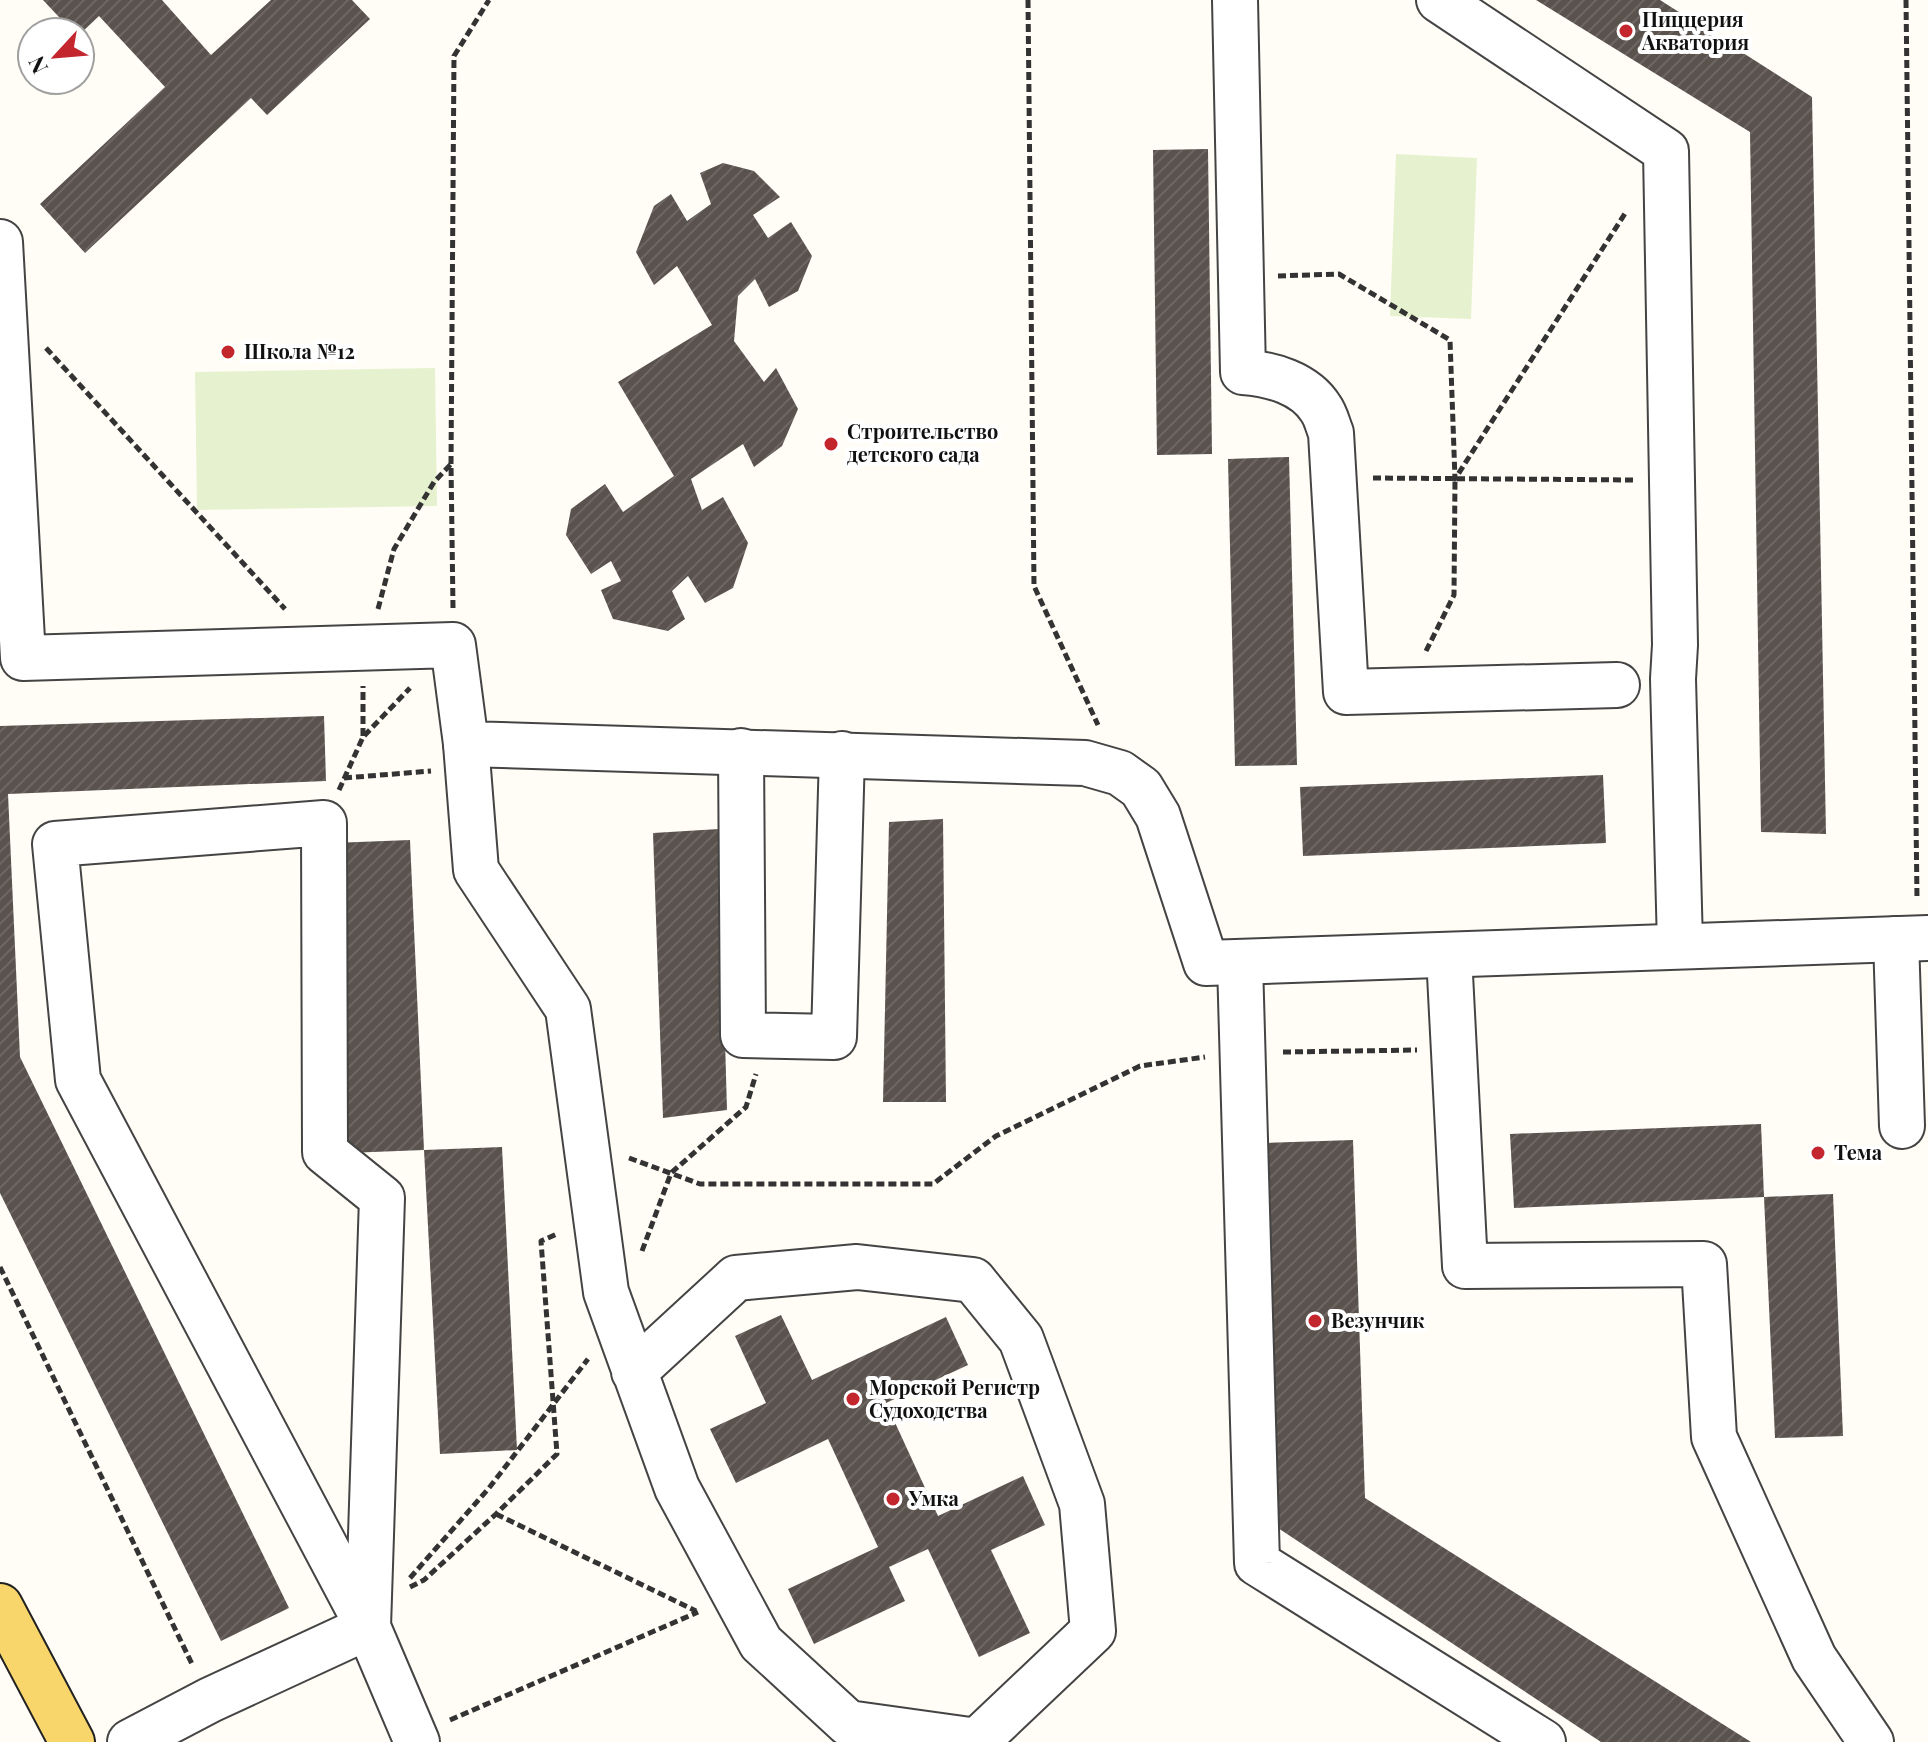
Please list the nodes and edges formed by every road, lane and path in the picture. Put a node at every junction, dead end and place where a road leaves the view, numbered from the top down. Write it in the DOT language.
graph roads {
  1 [pos="489,0"];
  2 [pos="1028,0"];
  3 [pos="1235,0"];
  4 [pos="1439,0"];
  5 [pos="1905,1"];
  6 [pos="1632,203"];
  7 [pos="0,242"];
  8 [pos="1241,277"];
  9 [pos="44,346"];
  10 [pos="451,464"];
  11 [pos="1333,478"];
  12 [pos="1455,479"];
  13 [pos="1672,480"];
  14 [pos="453,645"];
  15 [pos="368,647"];
  16 [pos="322,649"];
  17 [pos="11,658"];
  18 [pos="1617,685"];
  19 [pos="1407,689"];
  20 [pos="363,737"];
  21 [pos="741,751"];
  22 [pos="842,754"];
  23 [pos="467,756"];
  24 [pos="1120,773"];
  25 [pos="344,778"];
  26 [pos="324,823"];
  27 [pos="1914,938"];
  28 [pos="1680,945"];
  29 [pos="1449,955"];
  30 [pos="1240,963"];
  31 [pos="1454,1050"];
  32 [pos="1243,1052"];
  33 [pos="1902,1126"];
  34 [pos="585,1142"];
  35 [pos="596,1217"];
  36 [pos="0,1267"];
  37 [pos="634,1372"];
  38 [pos="496,1514"];
  39 [pos="398,1593"];
  40 [pos="716,1604"];
  41 [pos="0,1606"];
  42 [pos="368,1627"];
  43 [pos="761,1643"];
  44 [pos="210,1700"];
  45 [pos="415,1739"];
  46 [pos="72,1742"];
  47 [pos="130,1742"];
  48 [pos="1543,1742"];
  49 [pos="1871,1742"];
  1 -- 10 [label="path"];
  2 -- 24 [label="path"];
  3 -- 8 [label="lane"];
  4 -- 13 [label="lane"];
  5 -- 27 [label="path"];
  6 -- 12 [label="path"];
  7 -- 17 [label="lane"];
  8 -- 11 [label="lane"];
  8 -- 12 [label="path"];
  9 -- 16 [label="path"];
  10 -- 14 [label="path"];
  10 -- 15 [label="path"];
  11 -- 12 [label="path"];
  11 -- 19 [label="lane"];
  12 -- 13 [label="path"];
  12 -- 19 [label="path"];
  13 -- 28 [label="lane"];
  14 -- 15 [label="lane"];
  14 -- 20 [label="path"];
  14 -- 23 [label="lane"];
  15 -- 16 [label="lane"];
  15 -- 20 [label="path"];
  16 -- 17 [label="lane"];
  18 -- 19 [label="lane"];
  20 -- 25 [label="path"];
  21 -- 22 [label="lane"];
  21 -- 22 [label="lane"];
  21 -- 23 [label="lane"];
  22 -- 24 [label="lane"];
  23 -- 25 [label="path"];
  23 -- 34 [label="lane"];
  24 -- 30 [label="lane"];
  25 -- 26 [label="path"];
  26 -- 42 [label="lane"];
  26 -- 42 [label="lane"];
  27 -- 28 [label="lane"];
  27 -- 33 [label="lane"];
  28 -- 29 [label="lane"];
  29 -- 30 [label="lane"];
  29 -- 31 [label="lane"];
  30 -- 32 [label="lane"];
  31 -- 32 [label="path"];
  31 -- 49 [label="lane"];
  32 -- 34 [label="path"];
  32 -- 48 [label="lane"];
  34 -- 35 [label="lane"];
  35 -- 37 [label="lane"];
  35 -- 38 [label="path"];
  36 -- 44 [label="path"];
  37 -- 40 [label="lane"];
  37 -- 43 [label="lane"];
  38 -- 39 [label="path"];
  38 -- 40 [label="path"];
  40 -- 43 [label="lane"];
  40 -- 43 [label="path"];
  40 -- 45 [label="path"];
  41 -- 46 [label="main road"];
  42 -- 44 [label="lane"];
  42 -- 45 [label="lane"];
  44 -- 47 [label="lane"];
}
